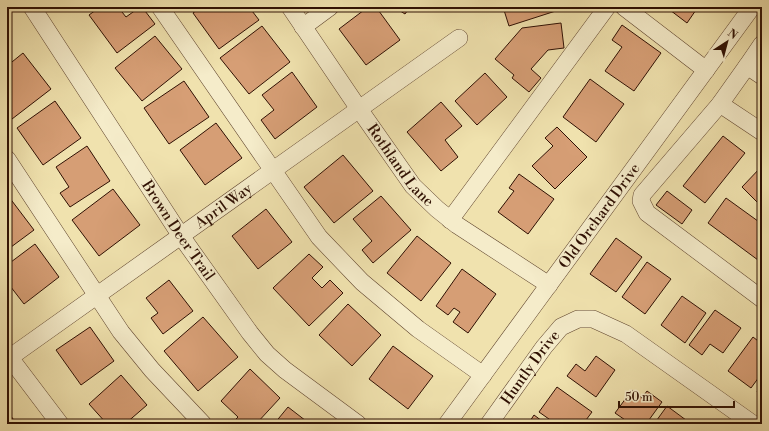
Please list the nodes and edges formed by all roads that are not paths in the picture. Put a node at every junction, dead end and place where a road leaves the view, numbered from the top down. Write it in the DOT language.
graph roads {
  1 [pos="32,7"];
  2 [pos="160,7"];
  3 [pos="290,7"];
  4 [pos="330,7"];
  5 [pos="607,7"];
  6 [pos="624,7"];
  7 [pos="752,7"];
  8 [pos="303,27"];
  9 [pos="459,38"];
  10 [pos="762,44"];
  11 [pos="747,66"];
  12 [pos="706,70"];
  13 [pos="762,76"];
  14 [pos="720,104"];
  15 [pos="359,110"];
  16 [pos="762,132"];
  17 [pos="7,159"];
  18 [pos="272,171"];
  19 [pos="450,220"];
  20 [pos="181,236"];
  21 [pos="548,285"];
  22 [pos="97,296"];
  23 [pos="762,299"];
  24 [pos="8,356"];
  25 [pos="483,375"];
  26 [pos="60,424"];
  27 [pos="203,424"];
  28 [pos="358,424"];
  29 [pos="447,424"];
  30 [pos="489,424"];
  31 [pos="753,424"];
  1 -- 20 [label="street, Brown Deer Trail"];
  2 -- 18 [label="street"];
  3 -- 8 [label="street, Rothland Lane"];
  4 -- 8 [label="street"];
  5 -- 19 [label="street"];
  6 -- 12 [label="street"];
  7 -- 12 [label="street, Old Orchard Drive"];
  8 -- 15 [label="street, Rothland Lane"];
  9 -- 15 [label="street, April Way"];
  10 -- 11 [label="street"];
  11 -- 13 [label="street"];
  11 -- 14 [label="street"];
  12 -- 21 [label="street, Old Orchard Drive"];
  14 -- 16 [label="street"];
  14 -- 23 [label="street"];
  15 -- 18 [label="street, April Way"];
  15 -- 19 [label="street, Rothland Lane"];
  17 -- 22 [label="street"];
  18 -- 20 [label="street, April Way"];
  18 -- 25 [label="street"];
  19 -- 21 [label="street, Rothland Lane"];
  20 -- 22 [label="street, April Way"];
  20 -- 28 [label="street, Brown Deer Trail"];
  21 -- 25 [label="street, Old Orchard Drive"];
  22 -- 24 [label="street, April Way"];
  22 -- 27 [label="street"];
  24 -- 26 [label="street"];
  25 -- 29 [label="street, Old Orchard Drive"];
  30 -- 31 [label="street, Huntly Drive"];
}
